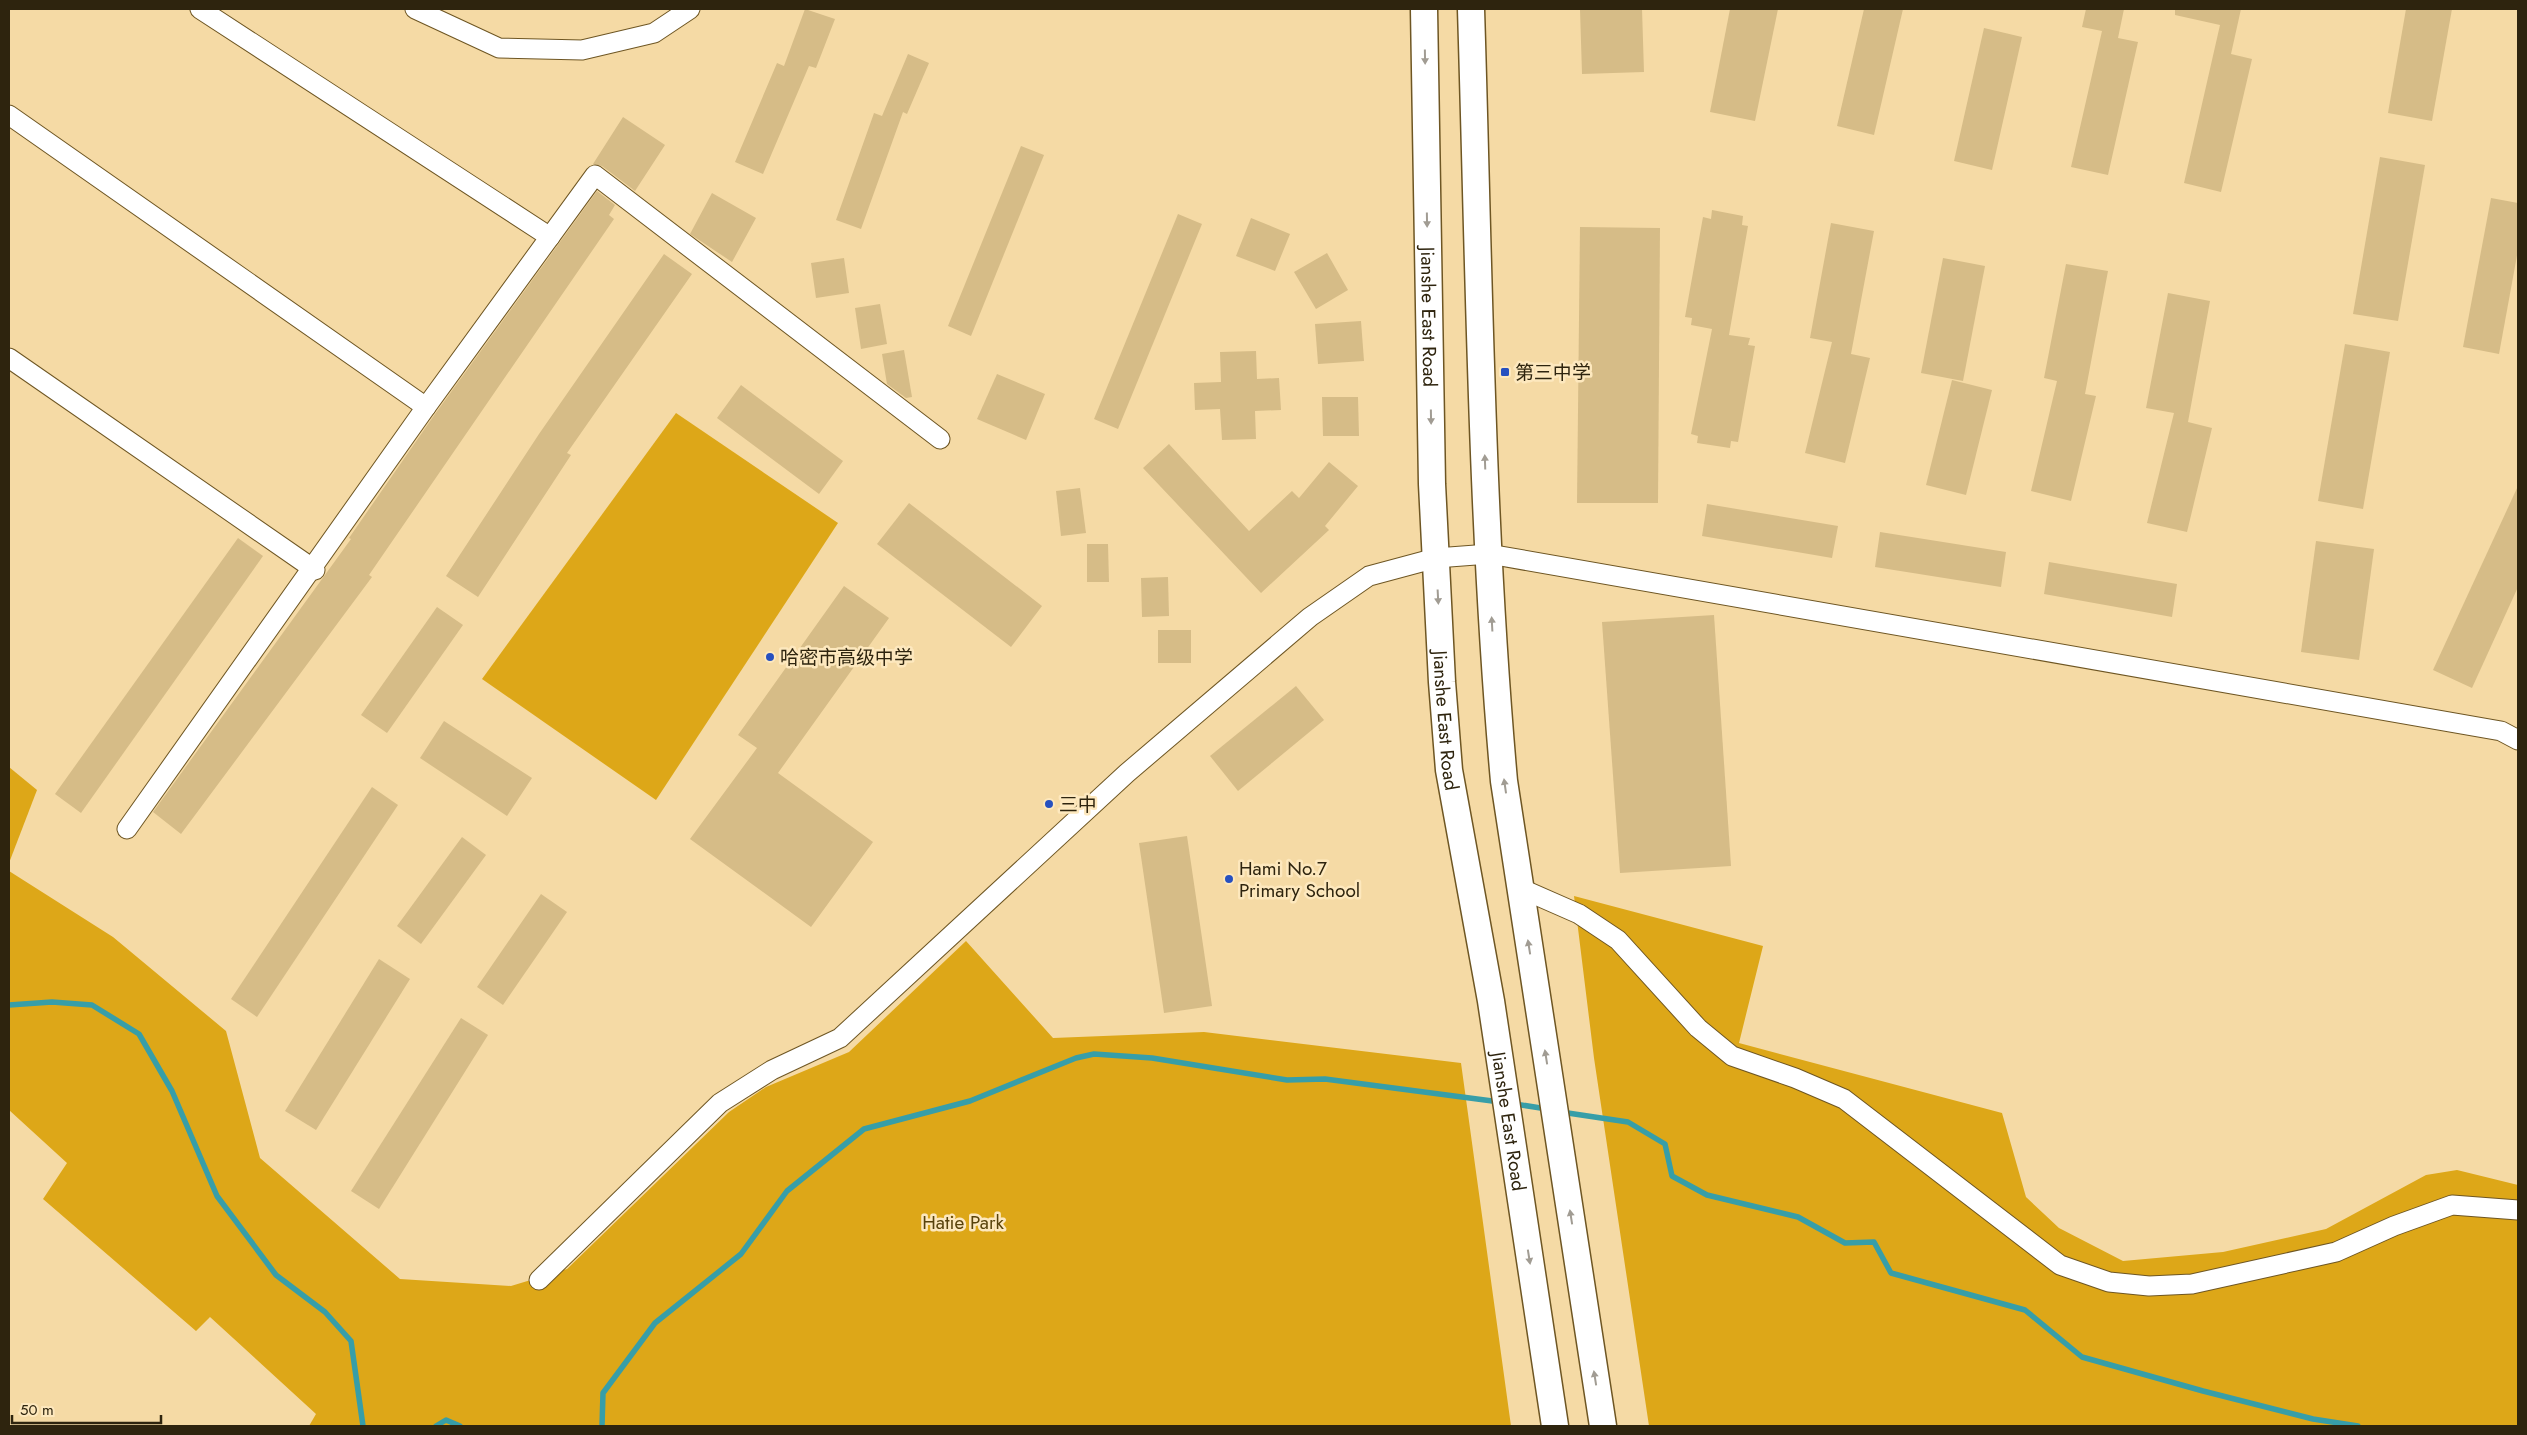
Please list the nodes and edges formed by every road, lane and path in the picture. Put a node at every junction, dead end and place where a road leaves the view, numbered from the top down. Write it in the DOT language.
graph roads {
  1 [pos="200,9"];
  2 [pos="415,9"];
  3 [pos="690,9"];
  4 [pos="1424,9"];
  5 [pos="1470,9"];
  6 [pos="9,114"];
  7 [pos="550,237"];
  8 [pos="9,358"];
  9 [pos="426,407"];
  10 [pos="940,439"];
  11 [pos="1489,554"];
  12 [pos="1436,558"];
  13 [pos="315,570"];
  14 [pos="2518,740"];
  15 [pos="127,829"];
  16 [pos="1520,888"];
  17 [pos="2518,1210"];
  18 [pos="539,1280"];
  19 [pos="1555,1426"];
  20 [pos="1603,1426"];
  1 -- 7 [label="street"];
  2 -- 3 [label="street"];
  4 -- 12 [label="main road, Jianshe East Road, one-way"];
  11 -- 5 [label="main road, one-way"];
  6 -- 9 [label="street"];
  7 -- 9 [label="street"];
  7 -- 10 [label="street"];
  8 -- 13 [label="street"];
  9 -- 15 [label="street"];
  11 -- 12 [label="street"];
  11 -- 14 [label="street"];
  16 -- 11 [label="main road, one-way"];
  12 -- 18 [label="street"];
  12 -- 19 [label="main road, Jianshe East Road, one-way"];
  16 -- 17 [label="street"];
  20 -- 16 [label="main road, one-way"];
}
